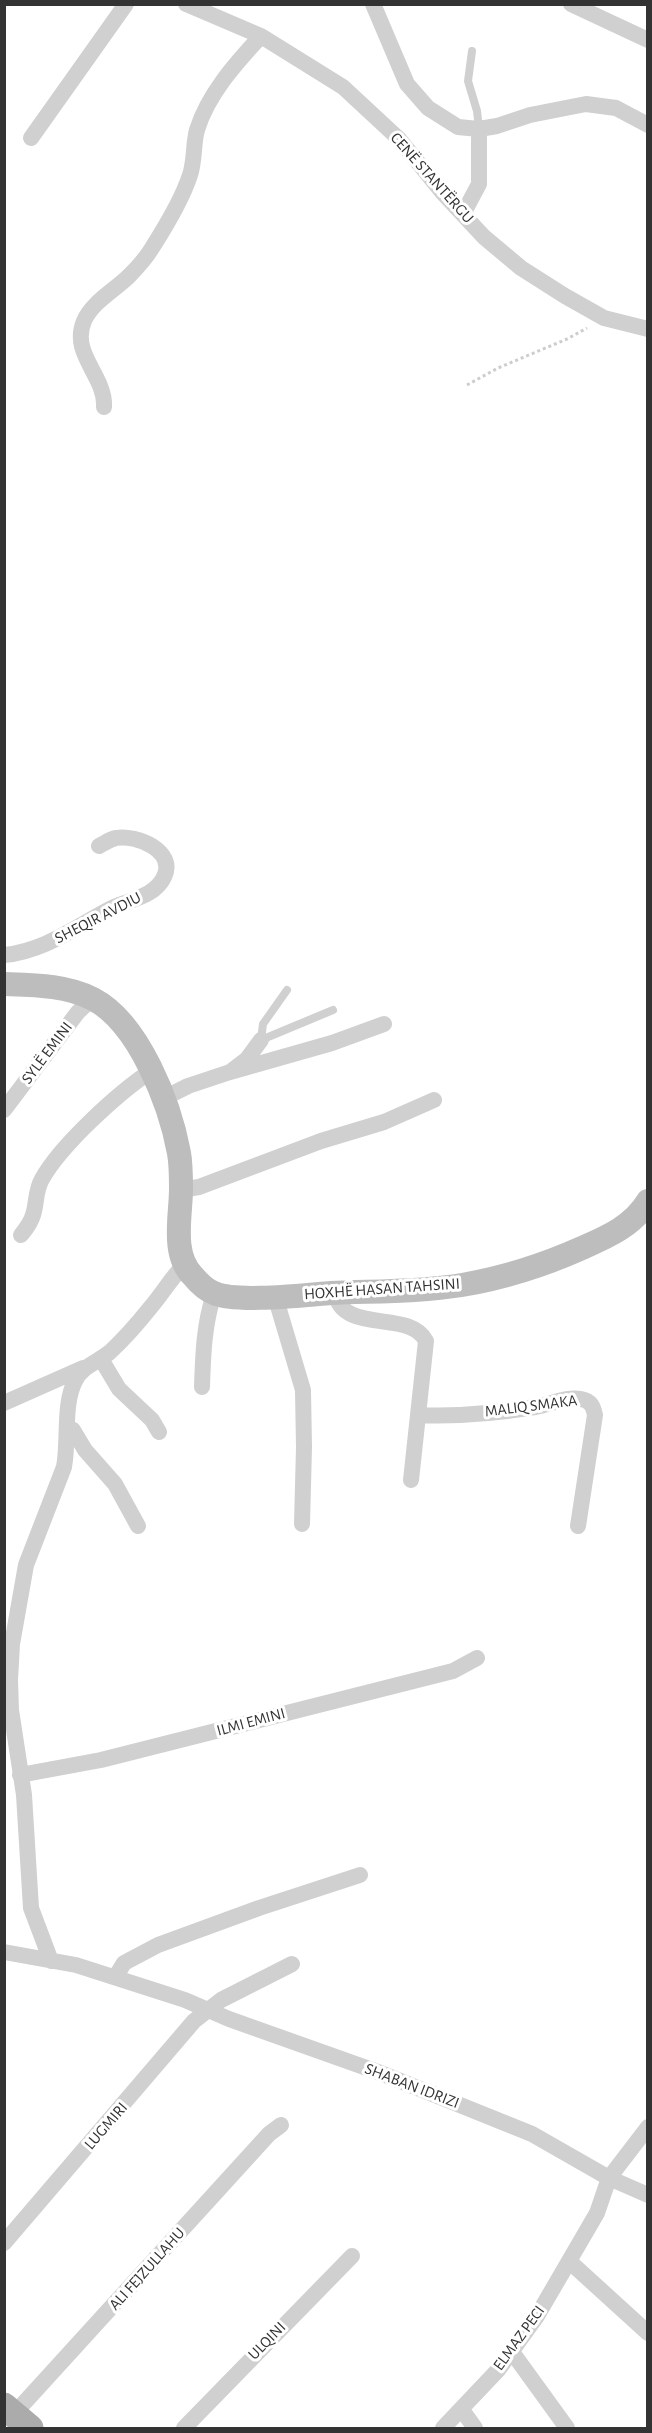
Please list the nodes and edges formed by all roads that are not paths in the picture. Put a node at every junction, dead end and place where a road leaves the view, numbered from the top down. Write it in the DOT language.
graph roads {
  1 [pos="126,4"];
  2 [pos="186,4"];
  3 [pos="373,4"];
  4 [pos="571,4"];
  5 [pos="261,36"];
  6 [pos="648,40"];
  7 [pos="472,51"];
  8 [pos="648,125"];
  9 [pos="479,129"];
  10 [pos="31,138"];
  11 [pos="463,214"];
  12 [pos="648,328"];
  13 [pos="104,407"];
  14 [pos="99,846"];
  15 [pos="4,955"];
  16 [pos="4,984"];
  17 [pos="287,990"];
  18 [pos="93,998"];
  19 [pos="333,1010"];
  20 [pos="384,1024"];
  21 [pos="261,1040"];
  22 [pos="151,1071"];
  23 [pos="230,1072"];
  24 [pos="164,1098"];
  25 [pos="434,1100"];
  26 [pos="4,1110"];
  27 [pos="181,1191"];
  28 [pos="646,1208"];
  29 [pos="21,1235"];
  30 [pos="185,1264"];
  31 [pos="335,1293"];
  32 [pos="214,1294"];
  33 [pos="275,1296"];
  34 [pos="101,1359"];
  35 [pos="84,1368"];
  36 [pos="202,1387"];
  37 [pos="4,1403"];
  38 [pos="418,1415"];
  39 [pos="68,1428"];
  40 [pos="159,1432"];
  41 [pos="411,1480"];
  42 [pos="302,1524"];
  43 [pos="138,1526"];
  44 [pos="578,1526"];
  45 [pos="477,1658"];
  46 [pos="20,1775"];
  47 [pos="360,1875"];
  48 [pos="4,1952"];
  49 [pos="51,1961"];
  50 [pos="292,1964"];
  51 [pos="116,1976"];
  52 [pos="208,2010"];
  53 [pos="281,2125"];
  54 [pos="648,2127"];
  55 [pos="609,2178"];
  56 [pos="648,2195"];
  57 [pos="4,2243"];
  58 [pos="352,2256"];
  59 [pos="570,2262"];
  60 [pos="648,2332"];
  61 [pos="512,2352"];
  62 [pos="462,2410"];
  63 [pos="16,2416"];
  64 [pos="184,2428"];
  65 [pos="443,2428"];
  66 [pos="475,2428"];
  67 [pos="567,2428"];
  1 -- 10 [label="street"];
  2 -- 5 [label="street, CENË STANTËRGU"];
  3 -- 9 [label="street"];
  4 -- 6 [label="street"];
  5 -- 11 [label="street, CENË STANTËRGU"];
  5 -- 13 [label="street"];
  7 -- 9 [label="lane"];
  8 -- 9 [label="street"];
  9 -- 11 [label="street"];
  11 -- 12 [label="street, CENË STANTËRGU"];
  14 -- 15 [label="street, SHEQIR AVDIU"];
  16 -- 18 [label="street"];
  17 -- 21 [label="lane"];
  18 -- 22 [label="street"];
  18 -- 26 [label="street, SYLË EMINI"];
  19 -- 21 [label="lane"];
  20 -- 23 [label="street"];
  21 -- 23 [label="street"];
  22 -- 24 [label="street"];
  22 -- 29 [label="street"];
  23 -- 24 [label="street"];
  24 -- 27 [label="street"];
  25 -- 27 [label="street"];
  27 -- 30 [label="street"];
  28 -- 31 [label="street, HOXHË HASAN TAHSINI"];
  30 -- 32 [label="street"];
  30 -- 34 [label="street"];
  31 -- 33 [label="street, HOXHË HASAN TAHSINI"];
  31 -- 38 [label="street"];
  32 -- 33 [label="street, HOXHË HASAN TAHSINI"];
  32 -- 36 [label="street"];
  33 -- 42 [label="street"];
  34 -- 35 [label="street"];
  34 -- 40 [label="street"];
  35 -- 37 [label="street"];
  35 -- 39 [label="street"];
  38 -- 41 [label="street"];
  38 -- 44 [label="street, MALIQ SMAKA"];
  39 -- 43 [label="street"];
  39 -- 46 [label="street"];
  45 -- 46 [label="street, ILMI EMINI"];
  46 -- 49 [label="street"];
  47 -- 51 [label="street"];
  48 -- 49 [label="street, SHABAN IDRIZI"];
  49 -- 51 [label="street, SHABAN IDRIZI"];
  50 -- 52 [label="street"];
  51 -- 52 [label="street, SHABAN IDRIZI"];
  52 -- 55 [label="street, SHABAN IDRIZI"];
  52 -- 57 [label="street, LUGMIRI"];
  53 -- 63 [label="street, ALI FEJZULLAHU"];
  54 -- 55 [label="street, ELMAZ PECI"];
  55 -- 56 [label="street, SHABAN IDRIZI"];
  55 -- 59 [label="street, ELMAZ PECI"];
  58 -- 64 [label="street, ULQINI"];
  59 -- 60 [label="street"];
  59 -- 61 [label="street, ELMAZ PECI"];
  61 -- 62 [label="street, ELMAZ PECI"];
  61 -- 67 [label="street"];
  62 -- 65 [label="street, ELMAZ PECI"];
  62 -- 66 [label="street"];
}
